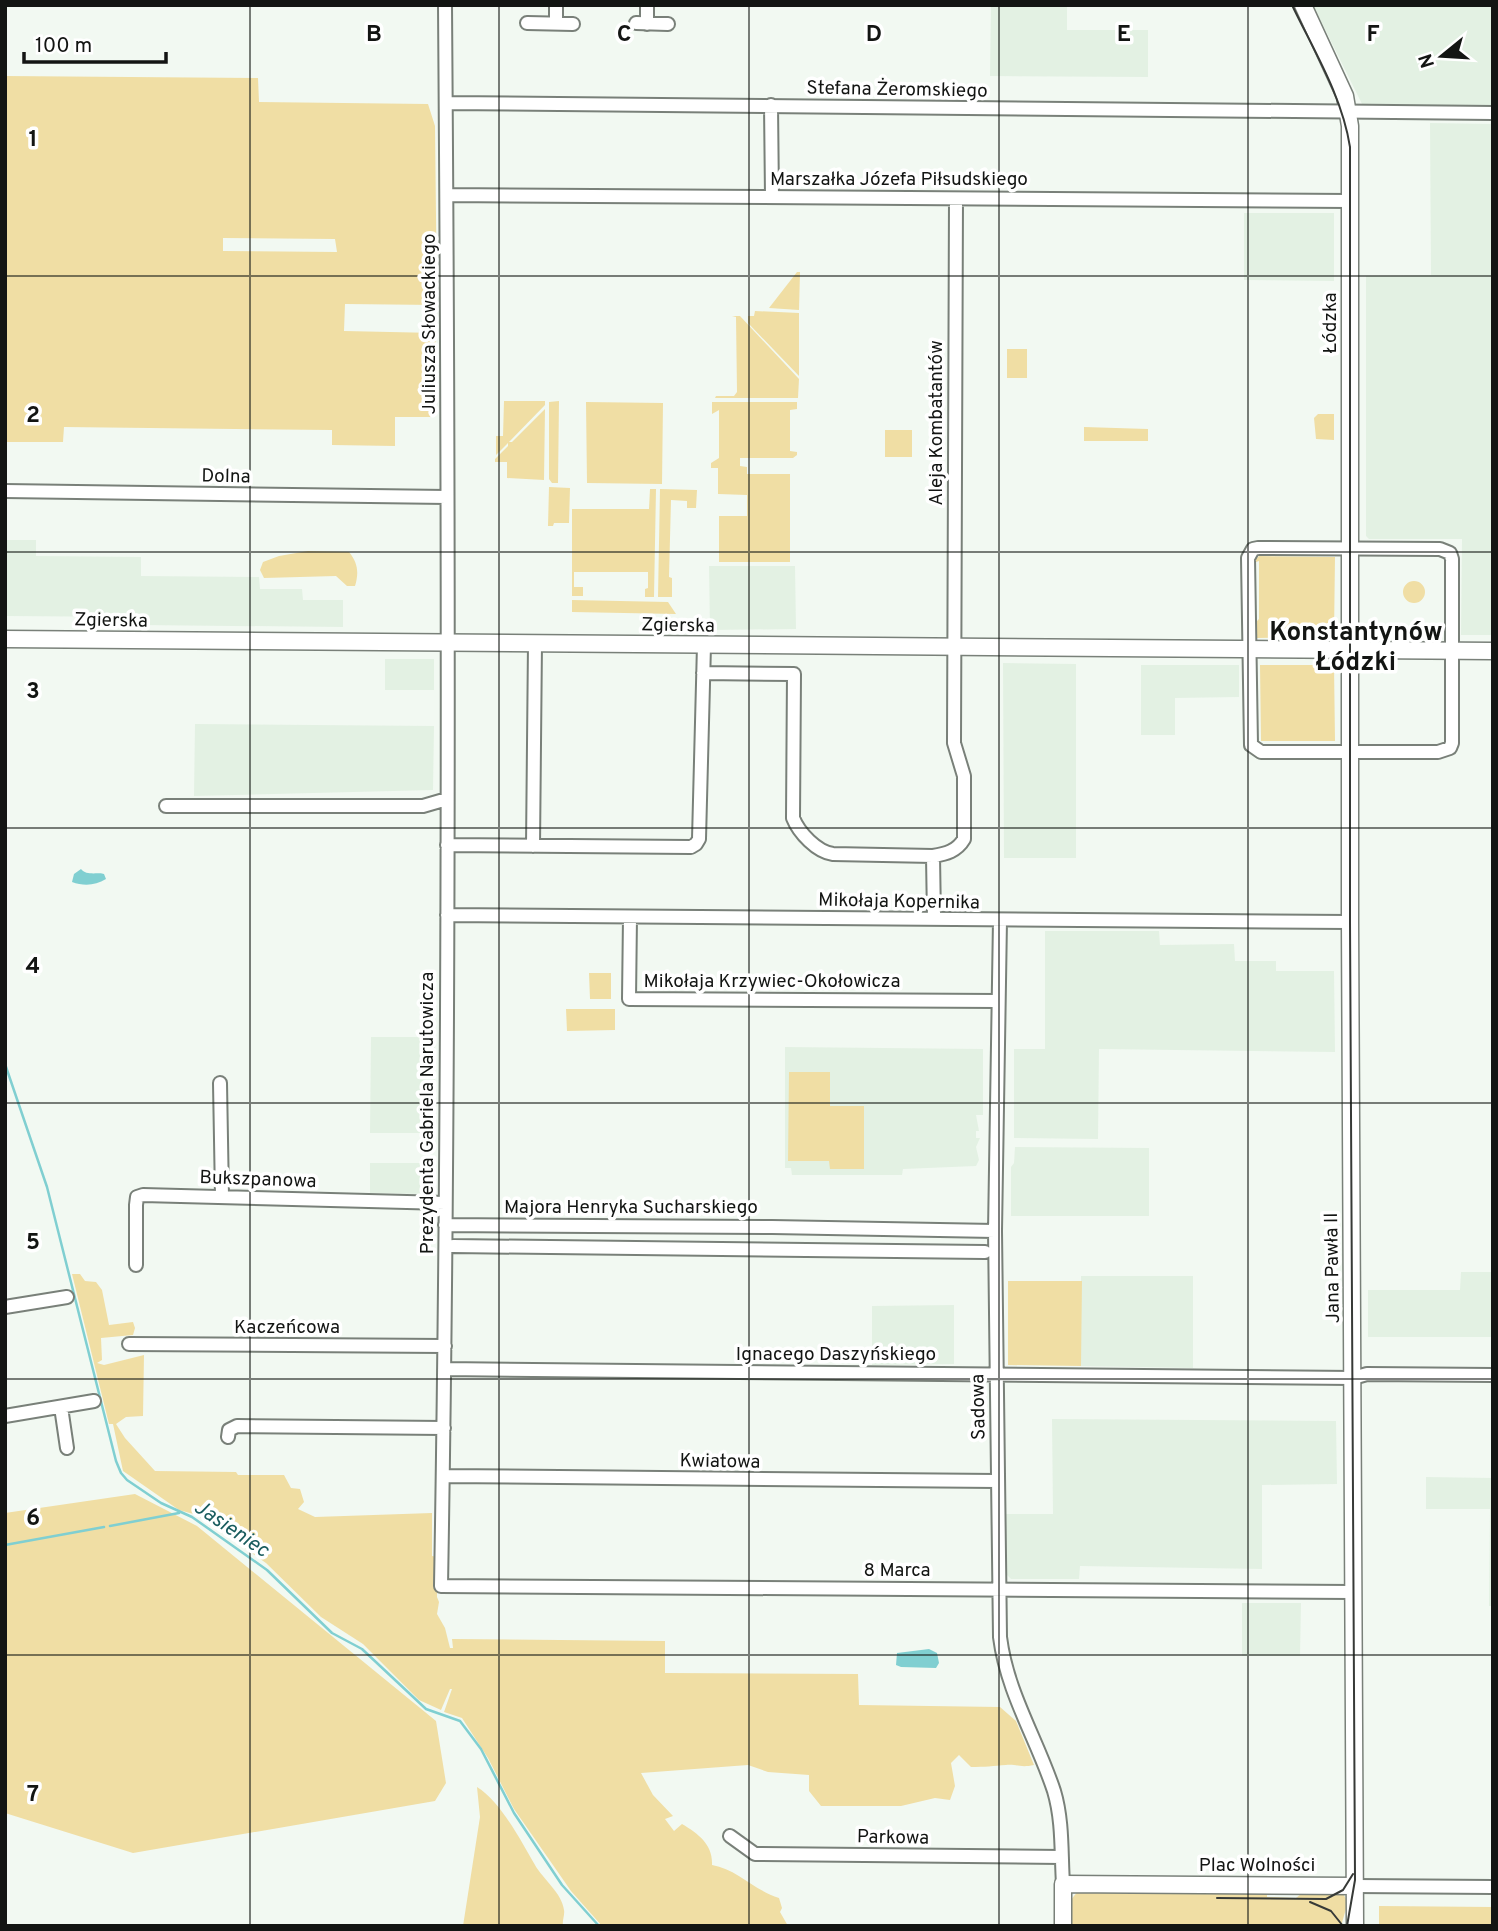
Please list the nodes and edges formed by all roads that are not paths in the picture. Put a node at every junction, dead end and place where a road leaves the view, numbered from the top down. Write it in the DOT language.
graph roads {
  1 [pos="445,5"];
  2 [pos="556,5"];
  3 [pos="647,5"];
  4 [pos="1303,5"];
  5 [pos="527,23"];
  6 [pos="555,23"];
  7 [pos="573,24"];
  8 [pos="668,24"];
  9 [pos="446,103"];
  10 [pos="771,105"];
  11 [pos="1348,112"];
  12 [pos="1493,113"];
  13 [pos="447,195"];
  14 [pos="772,197"];
  15 [pos="956,199"];
  16 [pos="1350,201"];
  17 [pos="5,491"];
  18 [pos="447,497"];
  19 [pos="1350,549"];
  20 [pos="5,639"];
  21 [pos="447,643"];
  22 [pos="535,643"];
  23 [pos="704,645"];
  24 [pos="954,647"];
  25 [pos="1249,649"];
  26 [pos="1351,650"];
  27 [pos="1452,651"];
  28 [pos="1493,652"];
  29 [pos="703,673"];
  30 [pos="1350,752"];
  31 [pos="447,799"];
  32 [pos="166,806"];
  33 [pos="447,845"];
  34 [pos="533,846"];
  35 [pos="933,856"];
  36 [pos="447,915"];
  37 [pos="630,916"];
  38 [pos="934,919"];
  39 [pos="1000,920"];
  40 [pos="1350,922"];
  41 [pos="998,1001"];
  42 [pos="220,1083"];
  43 [pos="222,1196"];
  44 [pos="445,1203"];
  45 [pos="444,1224"];
  46 [pos="489,1225"];
  47 [pos="772,1227"];
  48 [pos="995,1231"];
  49 [pos="453,1246"];
  50 [pos="489,1246"];
  51 [pos="772,1249"];
  52 [pos="985,1252"];
  53 [pos="136,1265"];
  54 [pos="67,1297"];
  55 [pos="5,1307"];
  56 [pos="129,1344"];
  57 [pos="445,1346"];
  58 [pos="444,1369"];
  59 [pos="996,1373"];
  60 [pos="1493,1375"];
  61 [pos="1353,1378"];
  62 [pos="94,1401"];
  63 [pos="61,1407"];
  64 [pos="5,1416"];
  65 [pos="444,1428"];
  66 [pos="228,1437"];
  67 [pos="67,1448"];
  68 [pos="443,1476"];
  69 [pos="997,1482"];
  70 [pos="441,1586"];
  71 [pos="998,1589"];
  72 [pos="1353,1592"];
  73 [pos="730,1836"];
  74 [pos="1062,1857"];
  75 [pos="1063,1884"];
  76 [pos="1355,1886"];
  77 [pos="1493,1887"];
  78 [pos="1063,1926"];
  79 [pos="1355,1926"];
  1 -- 9 [label="street, Juliusza Słowackiego"];
  2 -- 6 [label="street"];
  3 -- 8 [label="street"];
  4 -- 11 [label="main road, Łódzka"];
  5 -- 6 [label="street"];
  6 -- 7 [label="street"];
  9 -- 10 [label="street, Stefana Żeromskiego"];
  9 -- 13 [label="street, Juliusza Słowackiego"];
  10 -- 11 [label="street, Stefana Żeromskiego"];
  10 -- 14 [label="street"];
  11 -- 12 [label="street, Stefana Żeromskiego"];
  11 -- 16 [label="main road, Łódzka"];
  13 -- 14 [label="street, Marszałka Józefa Piłsudskiego"];
  13 -- 18 [label="street, Juliusza Słowackiego"];
  14 -- 15 [label="street, Marszałka Józefa Piłsudskiego"];
  15 -- 16 [label="street, Marszałka Józefa Piłsudskiego"];
  15 -- 24 [label="street, Aleja Kombatantów"];
  16 -- 19 [label="main road, Łódzka"];
  17 -- 18 [label="street, Dolna"];
  18 -- 21 [label="street, Juliusza Słowackiego"];
  19 -- 25 [label="street"];
  19 -- 26 [label="main road, Łódzka"];
  19 -- 27 [label="street"];
  20 -- 21 [label="main road, Zgierska"];
  21 -- 22 [label="main road, Zgierska"];
  21 -- 31 [label="street, Prezydenta Gabriela Narutowicza"];
  22 -- 23 [label="main road, Zgierska"];
  22 -- 34 [label="street"];
  23 -- 24 [label="main road, Zgierska"];
  23 -- 29 [label="street"];
  24 -- 25 [label="main road, Zgierska"];
  24 -- 35 [label="street, Aleja Kombatantów"];
  25 -- 26 [label="main road, Zgierska"];
  25 -- 30 [label="street"];
  26 -- 27 [label="main road, Zgierska"];
  26 -- 30 [label="main road, Jana Pawła II"];
  27 -- 28 [label="main road, Zgierska"];
  27 -- 30 [label="street"];
  29 -- 34 [label="street"];
  29 -- 35 [label="street"];
  30 -- 40 [label="main road, Jana Pawła II"];
  31 -- 32 [label="street"];
  31 -- 33 [label="street, Prezydenta Gabriela Narutowicza"];
  33 -- 34 [label="street"];
  33 -- 36 [label="street, Prezydenta Gabriela Narutowicza"];
  35 -- 38 [label="street"];
  36 -- 37 [label="street, Mikołaja Kopernika"];
  36 -- 44 [label="street, Prezydenta Gabriela Narutowicza"];
  37 -- 38 [label="street, Mikołaja Kopernika"];
  37 -- 41 [label="street, Mikołaja Krzywiec-Okołowicza"];
  38 -- 39 [label="street, Mikołaja Kopernika"];
  39 -- 40 [label="street, Mikołaja Kopernika"];
  39 -- 41 [label="street, Sadowa"];
  40 -- 61 [label="main road, Jana Pawła II"];
  41 -- 48 [label="street, Sadowa"];
  42 -- 43 [label="street"];
  43 -- 44 [label="street, Bukszpanowa"];
  43 -- 53 [label="street, Bukszpanowa"];
  44 -- 45 [label="street, Prezydenta Gabriela Narutowicza"];
  45 -- 46 [label="street, Majora Henryka Sucharskiego"];
  45 -- 57 [label="street, Prezydenta Gabriela Narutowicza"];
  46 -- 47 [label="street, Majora Henryka Sucharskiego"];
  46 -- 50 [label="street, Majora Henryka Sucharskiego"];
  47 -- 48 [label="street, Majora Henryka Sucharskiego"];
  47 -- 51 [label="street, Majora Henryka Sucharskiego"];
  48 -- 59 [label="street, Sadowa"];
  49 -- 50 [label="street"];
  50 -- 51 [label="street"];
  51 -- 52 [label="street"];
  54 -- 55 [label="street"];
  56 -- 57 [label="street, Kaczeńcowa"];
  57 -- 58 [label="street, Prezydenta Gabriela Narutowicza"];
  58 -- 59 [label="street, Ignacego Daszyńskiego"];
  58 -- 65 [label="street, Prezydenta Gabriela Narutowicza"];
  59 -- 61 [label="street, Ignacego Daszyńskiego"];
  59 -- 69 [label="street, Sadowa"];
  60 -- 61 [label="street, Ignacego Daszyńskiego"];
  61 -- 72 [label="main road, Jana Pawła II"];
  62 -- 63 [label="street"];
  63 -- 64 [label="street"];
  63 -- 67 [label="street"];
  65 -- 66 [label="street"];
  65 -- 68 [label="street, Prezydenta Gabriela Narutowicza"];
  68 -- 69 [label="street, Kwiatowa"];
  68 -- 70 [label="street, Prezydenta Gabriela Narutowicza"];
  69 -- 71 [label="street, Sadowa"];
  70 -- 71 [label="street, 8 Marca"];
  71 -- 72 [label="street, 8 Marca"];
  71 -- 74 [label="street, Sadowa"];
  72 -- 76 [label="main road, Jana Pawła II"];
  73 -- 74 [label="street, Parkowa"];
  74 -- 75 [label="street, Sadowa"];
  75 -- 76 [label="main road, Plac Wolności"];
  75 -- 78 [label="main road"];
  76 -- 77 [label="street, Plac Wolności"];
  76 -- 79 [label="main road, Jana Pawła II"];
}
